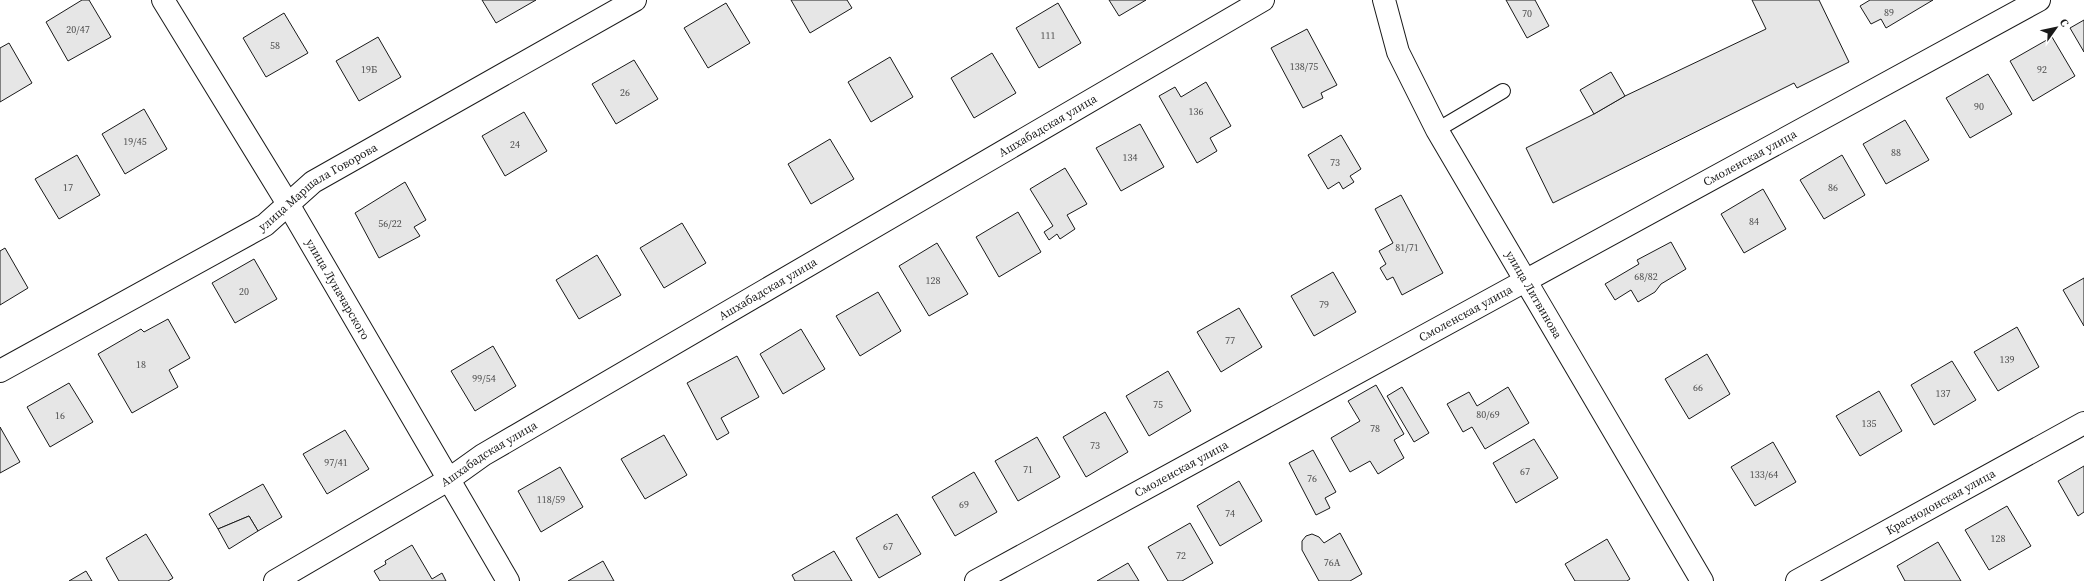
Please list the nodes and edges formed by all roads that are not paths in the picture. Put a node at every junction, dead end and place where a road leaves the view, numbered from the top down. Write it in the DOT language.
graph roads {
  1 [pos="163,0"];
  2 [pos="635,0"];
  3 [pos="1263,0"];
  4 [pos="1384,0"];
  5 [pos="2039,0"];
  6 [pos="1503,91"];
  7 [pos="1437,130"];
  8 [pos="288,204"];
  9 [pos="1525,282"];
  10 [pos="0,371"];
  11 [pos="2084,423"];
  12 [pos="448,480"];
  13 [pos="275,581"];
  14 [pos="508,581"];
  15 [pos="976,581"];
  16 [pos="1702,581"];
  17 [pos="1797,581"];
  1 -- 8 [label="street, улица Луначарского"];
  2 -- 8 [label="street, улица Маршала Говорова"];
  3 -- 12 [label="street, Ашхабадская улица"];
  4 -- 7 [label="street, улица Литвинова"];
  5 -- 9 [label="street, Смоленская улица"];
  6 -- 7 [label="lane"];
  7 -- 9 [label="street, улица Литвинова"];
  8 -- 10 [label="street, улица Маршала Говорова"];
  8 -- 12 [label="street, улица Луначарского"];
  9 -- 15 [label="street, Смоленская улица"];
  9 -- 16 [label="street, улица Литвинова"];
  11 -- 17 [label="street, Краснодонская улица"];
  12 -- 13 [label="street, Ашхабадская улица"];
  12 -- 14 [label="street, улица Луначарского"];
}
